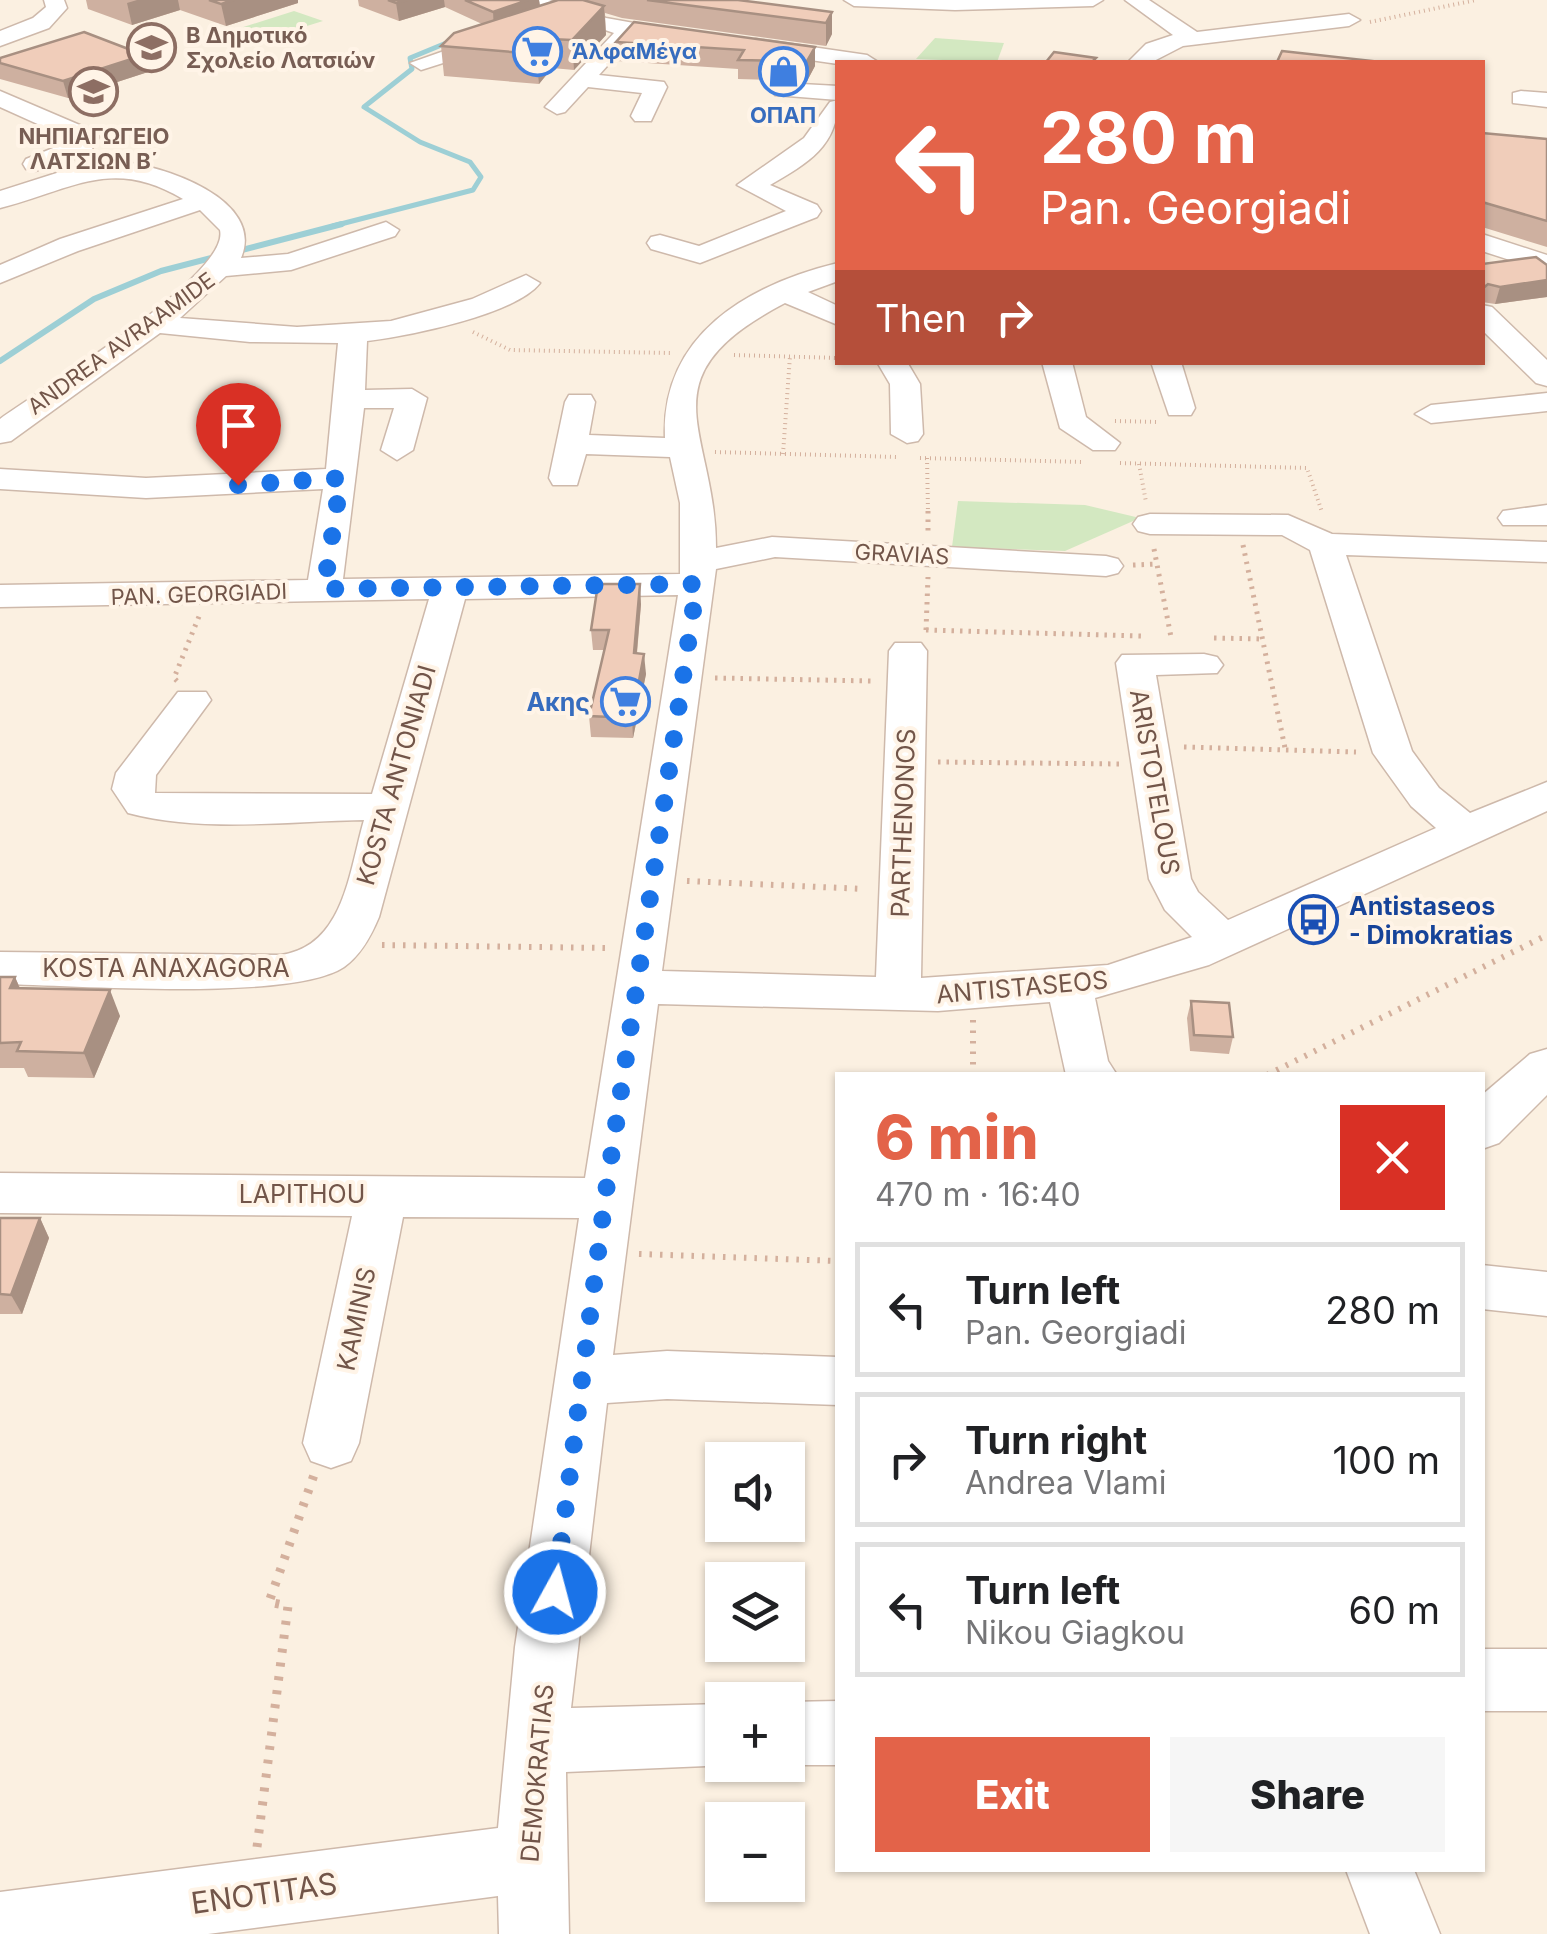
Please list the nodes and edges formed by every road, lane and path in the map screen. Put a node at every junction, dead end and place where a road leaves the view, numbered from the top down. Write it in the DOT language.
graph roads {
  1 [pos="54,0"];
  2 [pos="528,0"];
  3 [pos="854,0"];
  4 [pos="1093,0"];
  5 [pos="1135,0"];
  6 [pos="1476,0"];
  7 [pos="576,15"];
  8 [pos="1350,20"];
  9 [pos="629,30"];
  10 [pos="1192,38"];
  11 [pos="0,40"];
  12 [pos="738,44"];
  13 [pos="849,60"];
  14 [pos="1141,60"];
  15 [pos="421,63"];
  16 [pos="583,80"];
  17 [pos="782,90"];
  18 [pos="835,93"];
  19 [pos="0,98"];
  20 [pos="1522,98"];
  21 [pos="1547,100"];
  22 [pos="557,107"];
  23 [pos="643,116"];
  24 [pos="834,120"];
  25 [pos="0,176"];
  26 [pos="0,200"];
  27 [pos="202,202"];
  28 [pos="14,226"];
  29 [pos="386,230"];
  30 [pos="660,242"];
  31 [pos="1485,243"];
  32 [pos="68,245"];
  33 [pos="231,255"];
  34 [pos="1547,264"];
  35 [pos="835,272"];
  36 [pos="0,275"];
  37 [pos="526,283"];
  38 [pos="784,292"];
  39 [pos="835,316"];
  40 [pos="446,318"];
  41 [pos="154,324"];
  42 [pos="1488,325"];
  43 [pos="353,335"];
  44 [pos="697,354"];
  45 [pos="790,356"];
  46 [pos="835,358"];
  47 [pos="894,365"];
  48 [pos="1058,365"];
  49 [pos="1167,365"];
  50 [pos="1547,377"];
  51 [pos="350,398"];
  52 [pos="580,402"];
  53 [pos="1547,402"];
  54 [pos="1180,408"];
  55 [pos="1431,414"];
  56 [pos="1070,421"];
  57 [pos="0,434"];
  58 [pos="907,434"];
  59 [pos="572,444"];
  60 [pos="397,450"];
  61 [pos="684,450"];
  62 [pos="783,454"];
  63 [pos="1098,456"];
  64 [pos="341,478"];
  65 [pos="565,478"];
  66 [pos="0,479"];
  67 [pos="1150,524"];
  68 [pos="1238,524"];
  69 [pos="1547,552"];
  70 [pos="1331,553"];
  71 [pos="1106,566"];
  72 [pos="698,572"];
  73 [pos="450,586"];
  74 [pos="324,589"];
  75 [pos="208,595"];
  76 [pos="3,601"];
  77 [pos="1263,640"];
  78 [pos="1200,647"];
  79 [pos="914,654"];
  80 [pos="684,677"];
  81 [pos="192,700"];
  82 [pos="1286,749"];
  83 [pos="1392,753"];
  84 [pos="1150,755"];
  85 [pos="905,761"];
  86 [pos="1547,796"];
  87 [pos="385,808"];
  88 [pos="1464,830"];
  89 [pos="655,880"];
  90 [pos="901,890"];
  91 [pos="1547,935"];
  92 [pos="1223,941"];
  93 [pos="336,950"];
  94 [pos="0,968"];
  95 [pos="643,968"];
  96 [pos="1070,988"];
  97 [pos="973,994"];
  98 [pos="898,995"];
  99 [pos="1547,1067"];
  100 [pos="974,1072"];
  101 [pos="1090,1072"];
  102 [pos="1273,1072"];
  103 [pos="1485,1127"];
  104 [pos="0,1193"];
  105 [pos="382,1195"];
  106 [pos="605,1198"];
  107 [pos="598,1252"];
  108 [pos="835,1261"];
  109 [pos="1485,1287"];
  110 [pos="1547,1294"];
  111 [pos="581,1381"];
  112 [pos="835,1381"];
  113 [pos="331,1443"];
  114 [pos="1485,1680"];
  115 [pos="1547,1680"];
  116 [pos="835,1733"];
  117 [pos="805,1734"];
  118 [pos="705,1736"];
  119 [pos="536,1740"];
  120 [pos="527,1858"];
  121 [pos="1381,1872"];
  122 [pos="252,1894"];
  123 [pos="0,1927"];
  124 [pos="534,1934"];
  125 [pos="1405,1934"];
  1 -- 11 [label="street"];
  2 -- 7 [label="street"];
  3 -- 4 [label="street"];
  5 -- 10 [label="street"];
  6 -- 8 [label="path"];
  7 -- 9 [label="street"];
  7 -- 9 [label="street"];
  7 -- 15 [label="street"];
  8 -- 10 [label="street"];
  9 -- 16 [label="street"];
  10 -- 14 [label="street"];
  12 -- 13 [label="street"];
  16 -- 22 [label="street"];
  16 -- 23 [label="street"];
  17 -- 18 [label="street"];
  19 -- 25 [label="street"];
  20 -- 21 [label="street"];
  24 -- 30 [label="street"];
  26 -- 27 [label="street"];
  27 -- 32 [label="street"];
  27 -- 33 [label="street"];
  28 -- 32 [label="street"];
  29 -- 33 [label="street"];
  31 -- 34 [label="street"];
  32 -- 36 [label="street"];
  33 -- 41 [label="street, ANDREA AVRAAMIDE"];
  35 -- 38 [label="street, DEMOKRATIAS"];
  37 -- 40 [label="street"];
  38 -- 39 [label="street"];
  38 -- 44 [label="street, DEMOKRATIAS"];
  40 -- 43 [label="street"];
  40 -- 44 [label="path"];
  41 -- 43 [label="street"];
  41 -- 57 [label="street, ANDREA AVRAAMIDE"];
  42 -- 50 [label="street"];
  43 -- 51 [label="street"];
  44 -- 45 [label="path"];
  44 -- 61 [label="street, DEMOKRATIAS"];
  45 -- 46 [label="path"];
  45 -- 62 [label="path"];
  47 -- 58 [label="street"];
  48 -- 56 [label="street"];
  49 -- 54 [label="street"];
  51 -- 60 [label="street"];
  51 -- 64 [label="street"];
  52 -- 59 [label="street"];
  53 -- 55 [label="street"];
  54 -- 56 [label="path"];
  56 -- 63 [label="street"];
  59 -- 61 [label="street"];
  59 -- 65 [label="street"];
  61 -- 62 [label="path"];
  61 -- 72 [label="street, DEMOKRATIAS"];
  62 -- 63 [label="path"];
  63 -- 70 [label="path"];
  64 -- 66 [label="street"];
  64 -- 74 [label="street"];
  67 -- 68 [label="street"];
  68 -- 70 [label="street"];
  68 -- 77 [label="path"];
  69 -- 70 [label="street"];
  70 -- 83 [label="street"];
  71 -- 72 [label="street, GRAVIAS"];
  72 -- 73 [label="street, PAN. GEORGIADI"];
  72 -- 80 [label="street, DEMOKRATIAS"];
  73 -- 74 [label="street, PAN. GEORGIADI"];
  73 -- 87 [label="street, KOSTA ANTONIADI"];
  74 -- 75 [label="street, PAN. GEORGIADI"];
  75 -- 76 [label="street, PAN. GEORGIADI"];
  75 -- 81 [label="path"];
  77 -- 78 [label="path"];
  77 -- 82 [label="path"];
  78 -- 79 [label="path"];
  78 -- 84 [label="street, ARISTOTELOUS"];
  79 -- 80 [label="path"];
  79 -- 85 [label="street, PARTHENONOS"];
  80 -- 89 [label="street, DEMOKRATIAS"];
  81 -- 87 [label="street"];
  82 -- 83 [label="path"];
  82 -- 84 [label="path"];
  83 -- 88 [label="street"];
  84 -- 85 [label="path"];
  84 -- 92 [label="street, ARISTOTELOUS"];
  85 -- 90 [label="street, PARTHENONOS"];
  86 -- 88 [label="street, ANTISTASEOS"];
  87 -- 93 [label="street, KOSTA ANTONIADI"];
  88 -- 92 [label="street, ANTISTASEOS"];
  89 -- 90 [label="path"];
  89 -- 95 [label="street, DEMOKRATIAS"];
  90 -- 98 [label="street, PARTHENONOS"];
  91 -- 102 [label="path"];
  92 -- 96 [label="street, ANTISTASEOS"];
  93 -- 94 [label="street, KOSTA ANAXAGORA"];
  93 -- 95 [label="path"];
  95 -- 98 [label="street, ANTISTASEOS"];
  95 -- 106 [label="street, DEMOKRATIAS"];
  96 -- 97 [label="street, ANTISTASEOS"];
  96 -- 101 [label="street"];
  97 -- 98 [label="street, ANTISTASEOS"];
  97 -- 100 [label="path"];
  99 -- 103 [label="street"];
  104 -- 105 [label="street, LAPITHOU"];
  105 -- 106 [label="street, LAPITHOU"];
  105 -- 113 [label="street, KAMINIS"];
  106 -- 107 [label="street, DEMOKRATIAS"];
  107 -- 108 [label="path"];
  107 -- 111 [label="street, DEMOKRATIAS"];
  109 -- 110 [label="street"];
  111 -- 112 [label="street"];
  111 -- 119 [label="street, DEMOKRATIAS"];
  113 -- 122 [label="path"];
  114 -- 115 [label="street"];
  116 -- 117 [label="street"];
  118 -- 119 [label="street"];
  119 -- 120 [label="street, DEMOKRATIAS"];
  120 -- 122 [label="street, ENOTITAS"];
  120 -- 124 [label="street, DEMOKRATIAS"];
  121 -- 125 [label="street"];
  122 -- 123 [label="street, ENOTITAS"];
}
